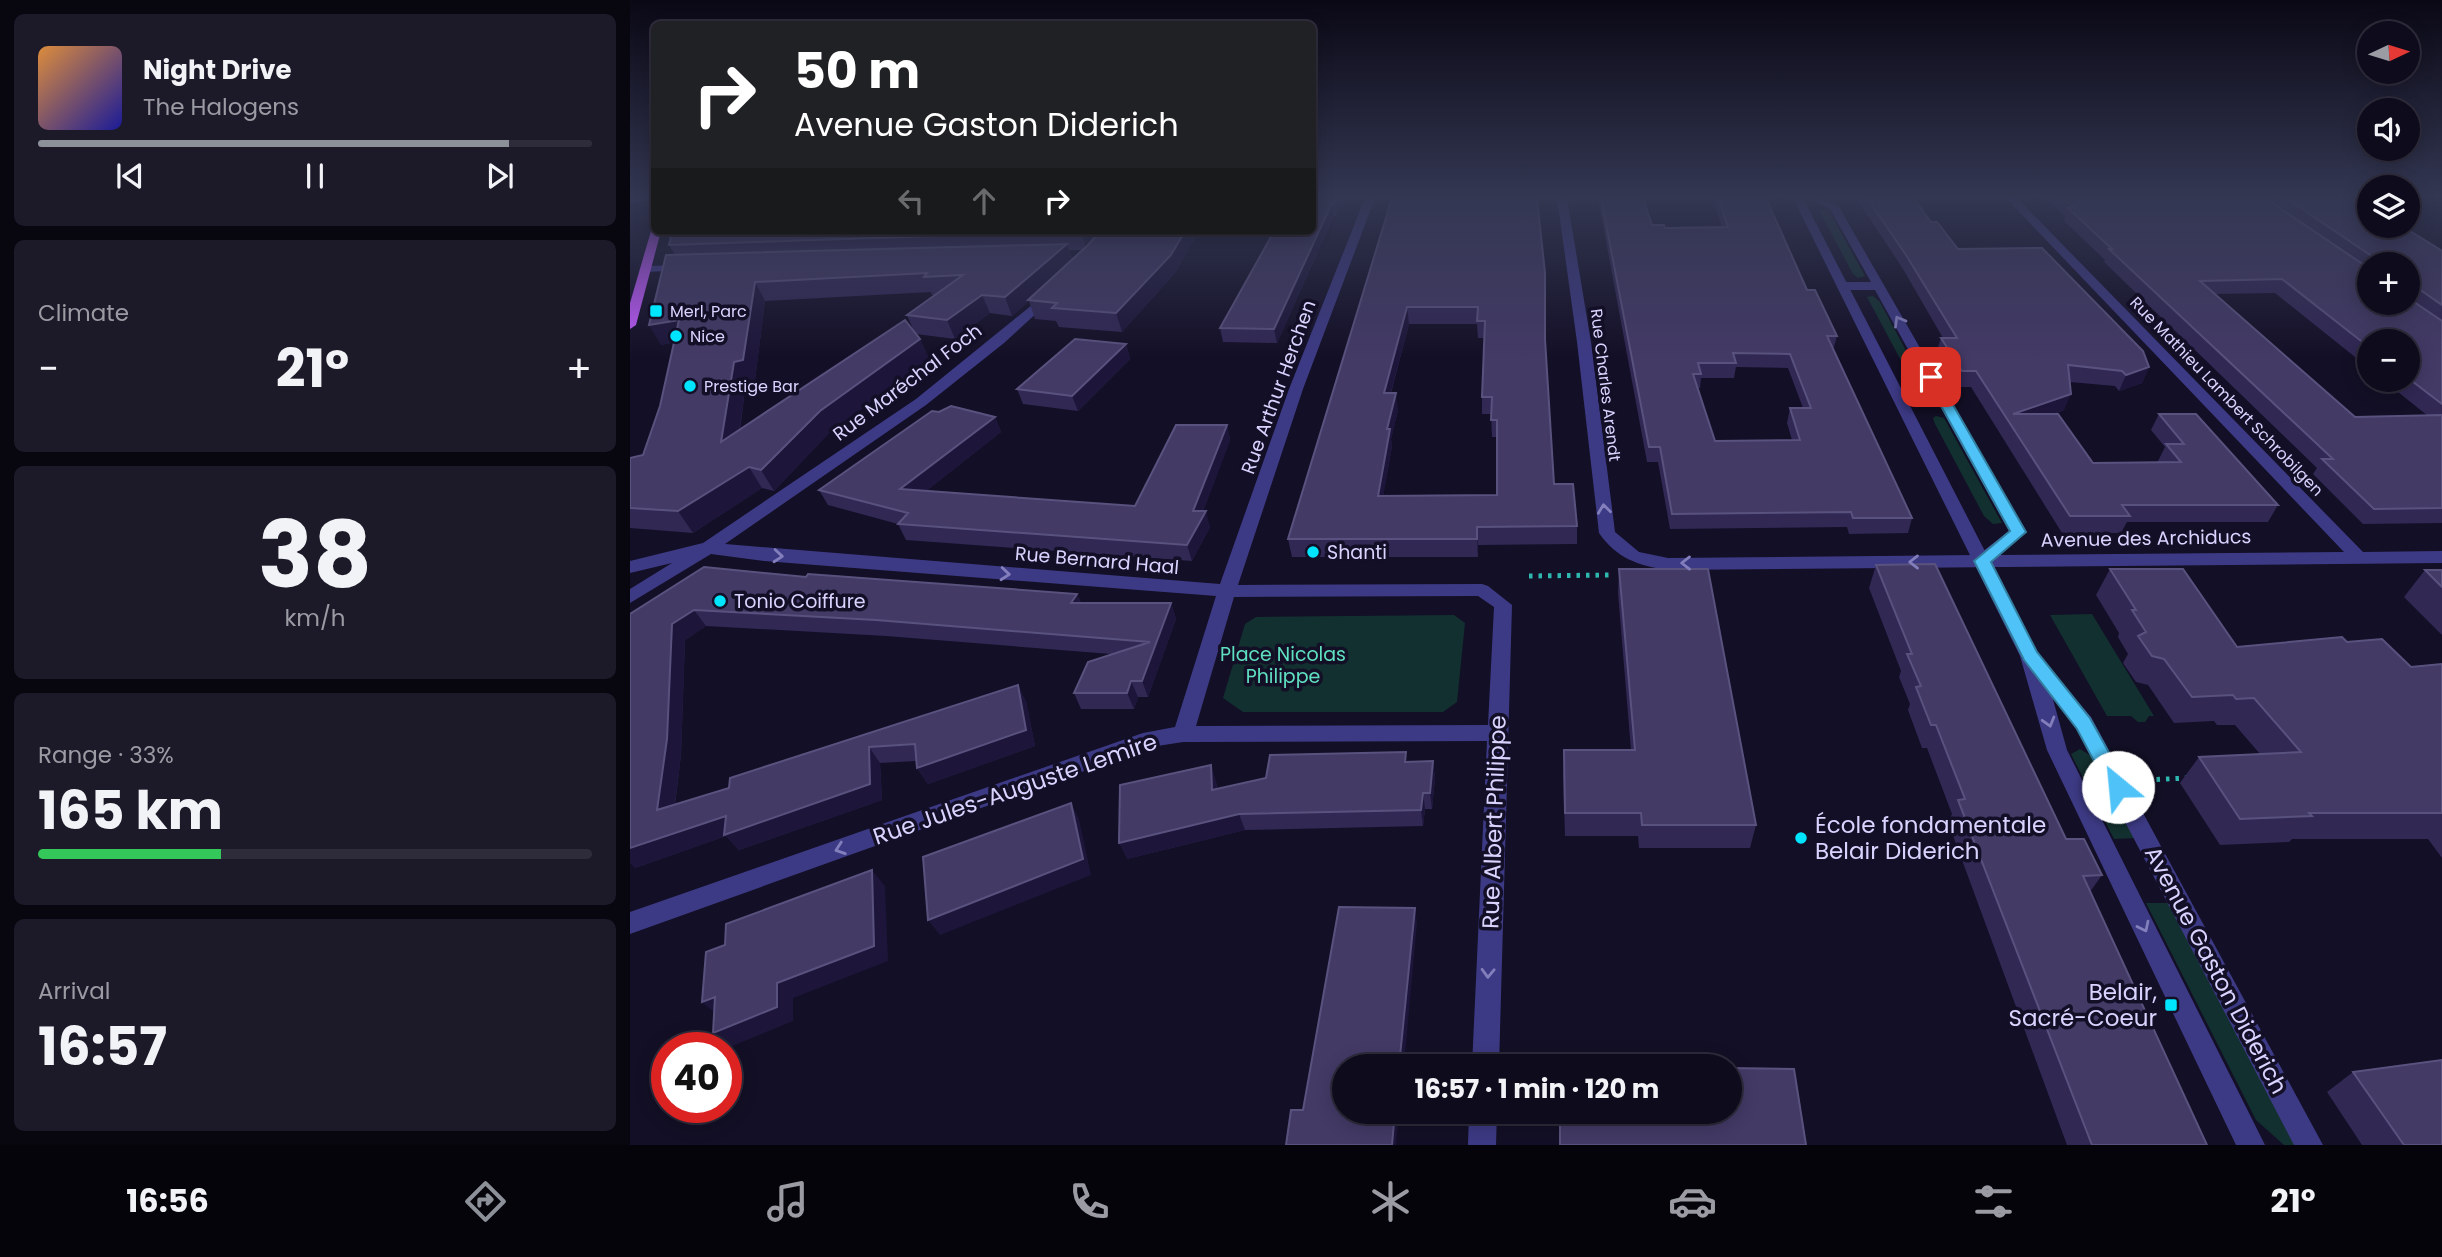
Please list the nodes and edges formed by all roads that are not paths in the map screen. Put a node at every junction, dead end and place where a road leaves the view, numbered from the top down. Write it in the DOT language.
graph roads {
  1 [pos="650,251"];
  2 [pos="1349,251"];
  3 [pos="1570,251"];
  4 [pos="1825,251"];
  5 [pos="1859,251"];
  6 [pos="2063,251"];
  7 [pos="700,267"];
  8 [pos="645,269"];
  9 [pos="1843,286"];
  10 [pos="1879,286"];
  11 [pos="1056,288"];
  12 [pos="630,325"];
  13 [pos="1944,400"];
  14 [pos="1901,401"];
  15 [pos="710,548"];
  16 [pos="2442,557"];
  17 [pos="2359,558"];
  18 [pos="1640,561"];
  19 [pos="1982,561"];
  20 [pos="630,567"];
  21 [pos="1482,590"];
  22 [pos="1227,591"];
  23 [pos="630,597"];
  24 [pos="2030,656"];
  25 [pos="1498,733"];
  26 [pos="1183,734"];
  27 [pos="630,923"];
  28 [pos="1485,1054"];
  29 [pos="1483,1124"];
  30 [pos="1482,1145"];
  31 [pos="2251,1145"];
  32 [pos="2309,1145"];
  1 -- 8 [label="main road"];
  2 -- 22 [label="street, Rue Arthur Herchen"];
  18 -- 3 [label="street, Rue Charles Arendt, one-way"];
  4 -- 9 [label="street, Avenue Gaston Diderich"];
  5 -- 10 [label="street"];
  6 -- 17 [label="street, Rue Mathieu Lambert Schrobilgen"];
  7 -- 8 [label="street"];
  8 -- 12 [label="main road"];
  9 -- 10 [label="street"];
  9 -- 14 [label="street, Avenue Gaston Diderich"];
  13 -- 10 [label="street, one-way"];
  11 -- 15 [label="street, Rue Maréchal Foch"];
  13 -- 14 [label="street"];
  13 -- 19 [label="street"];
  14 -- 19 [label="street, Avenue Gaston Diderich"];
  15 -- 20 [label="street, Rue Maréchal Foch"];
  15 -- 22 [label="street, Rue Bernard Haal, one-way"];
  15 -- 23 [label="street, Rue Maréchal Foch"];
  16 -- 17 [label="street, Avenue des Archiducs"];
  17 -- 19 [label="street, Avenue des Archiducs"];
  19 -- 18 [label="street, Avenue des Archiducs, one-way"];
  19 -- 24 [label="street, Avenue Gaston Diderich"];
  21 -- 22 [label="street, Rue Bernard Haal"];
  21 -- 25 [label="street, Rue Albert Philippe"];
  22 -- 26 [label="street"];
  24 -- 31 [label="street, Avenue Gaston Diderich, one-way"];
  24 -- 32 [label="street, Avenue Gaston Diderich"];
  25 -- 26 [label="street, Rue Jules-Auguste Lemire"];
  25 -- 28 [label="street, Rue Albert Philippe, one-way"];
  26 -- 27 [label="street, Rue Jules-Auguste Lemire, one-way"];
  29 -- 30 [label="street"];
}
